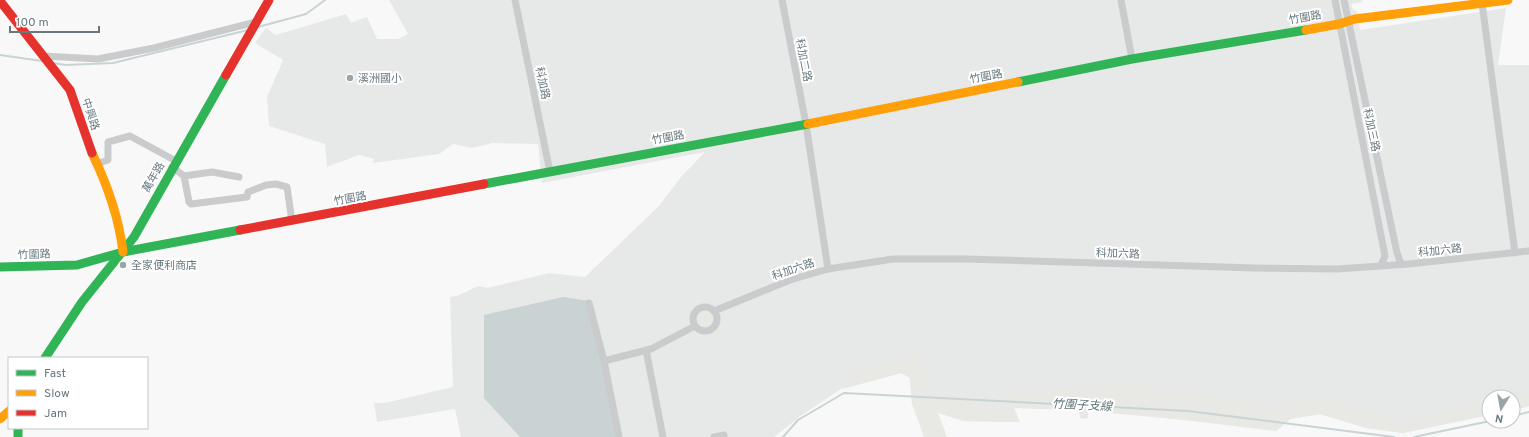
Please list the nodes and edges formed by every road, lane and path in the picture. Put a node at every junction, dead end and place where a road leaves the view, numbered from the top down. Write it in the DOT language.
graph roads {
  1 [pos="269,0"];
  2 [pos="515,0"];
  3 [pos="782,0"];
  4 [pos="1121,0"];
  5 [pos="1335,0"];
  6 [pos="1344,0"];
  7 [pos="1508,0"];
  8 [pos="0,1"];
  9 [pos="1482,3"];
  10 [pos="1342,23"];
  11 [pos="254,27"];
  12 [pos="1132,59"];
  13 [pos="46,60"];
  14 [pos="806,124"];
  15 [pos="96,164"];
  16 [pos="174,164"];
  17 [pos="550,172"];
  18 [pos="184,176"];
  19 [pos="239,177"];
  20 [pos="292,221"];
  21 [pos="1529,251"];
  22 [pos="123,252"];
  23 [pos="1515,253"];
  24 [pos="1401,264"];
  25 [pos="1381,265"];
  26 [pos="0,267"];
  27 [pos="828,269"];
  28 [pos="589,303"];
  29 [pos="714,312"];
  30 [pos="695,326"];
  31 [pos="646,350"];
  32 [pos="46,357"];
  33 [pos="604,361"];
  34 [pos="8,412"];
  35 [pos="0,419"];
  36 [pos="724,435"];
  37 [pos="619,437"];
  38 [pos="663,437"];
  39 [pos="714,437"];
  1 -- 11 [label="street, 萬年路"];
  2 -- 17 [label="street, 科加路"];
  3 -- 14 [label="street, 科加二路"];
  4 -- 12 [label="street"];
  5 -- 10 [label="street, 科加三路"];
  6 -- 10 [label="street, 科加三路"];
  7 -- 9 [label="street, 竹圍路"];
  8 -- 13 [label="street, 中興路"];
  9 -- 10 [label="street, 竹圍路"];
  9 -- 23 [label="street"];
  10 -- 12 [label="street, 竹圍路"];
  10 -- 24 [label="street, 科加三路"];
  10 -- 25 [label="street, 科加三路"];
  11 -- 13 [label="street"];
  11 -- 16 [label="street, 萬年路"];
  12 -- 14 [label="street, 竹圍路"];
  13 -- 15 [label="street, 中興路"];
  14 -- 17 [label="street, 竹圍路"];
  14 -- 27 [label="street, 科加二路"];
  15 -- 16 [label="street"];
  15 -- 22 [label="street, 中興路"];
  16 -- 18 [label="street"];
  16 -- 22 [label="street, 萬年路"];
  17 -- 20 [label="street, 竹圍路"];
  18 -- 19 [label="street"];
  18 -- 20 [label="street"];
  20 -- 22 [label="street, 竹圍路"];
  21 -- 23 [label="street, 科加六路"];
  22 -- 26 [label="street, 竹圍路"];
  22 -- 32 [label="street, 萬年路"];
  23 -- 24 [label="street, 科加六路"];
  24 -- 25 [label="street, 科加六路"];
  25 -- 27 [label="street, 科加六路"];
  27 -- 29 [label="street, 科加六路"];
  28 -- 33 [label="street"];
  29 -- 30 [label="street"];
  29 -- 30 [label="street"];
  30 -- 31 [label="street"];
  31 -- 33 [label="street"];
  31 -- 38 [label="street"];
  33 -- 37 [label="street"];
  34 -- 35 [label="street"];
  36 -- 39 [label="street"];
}
